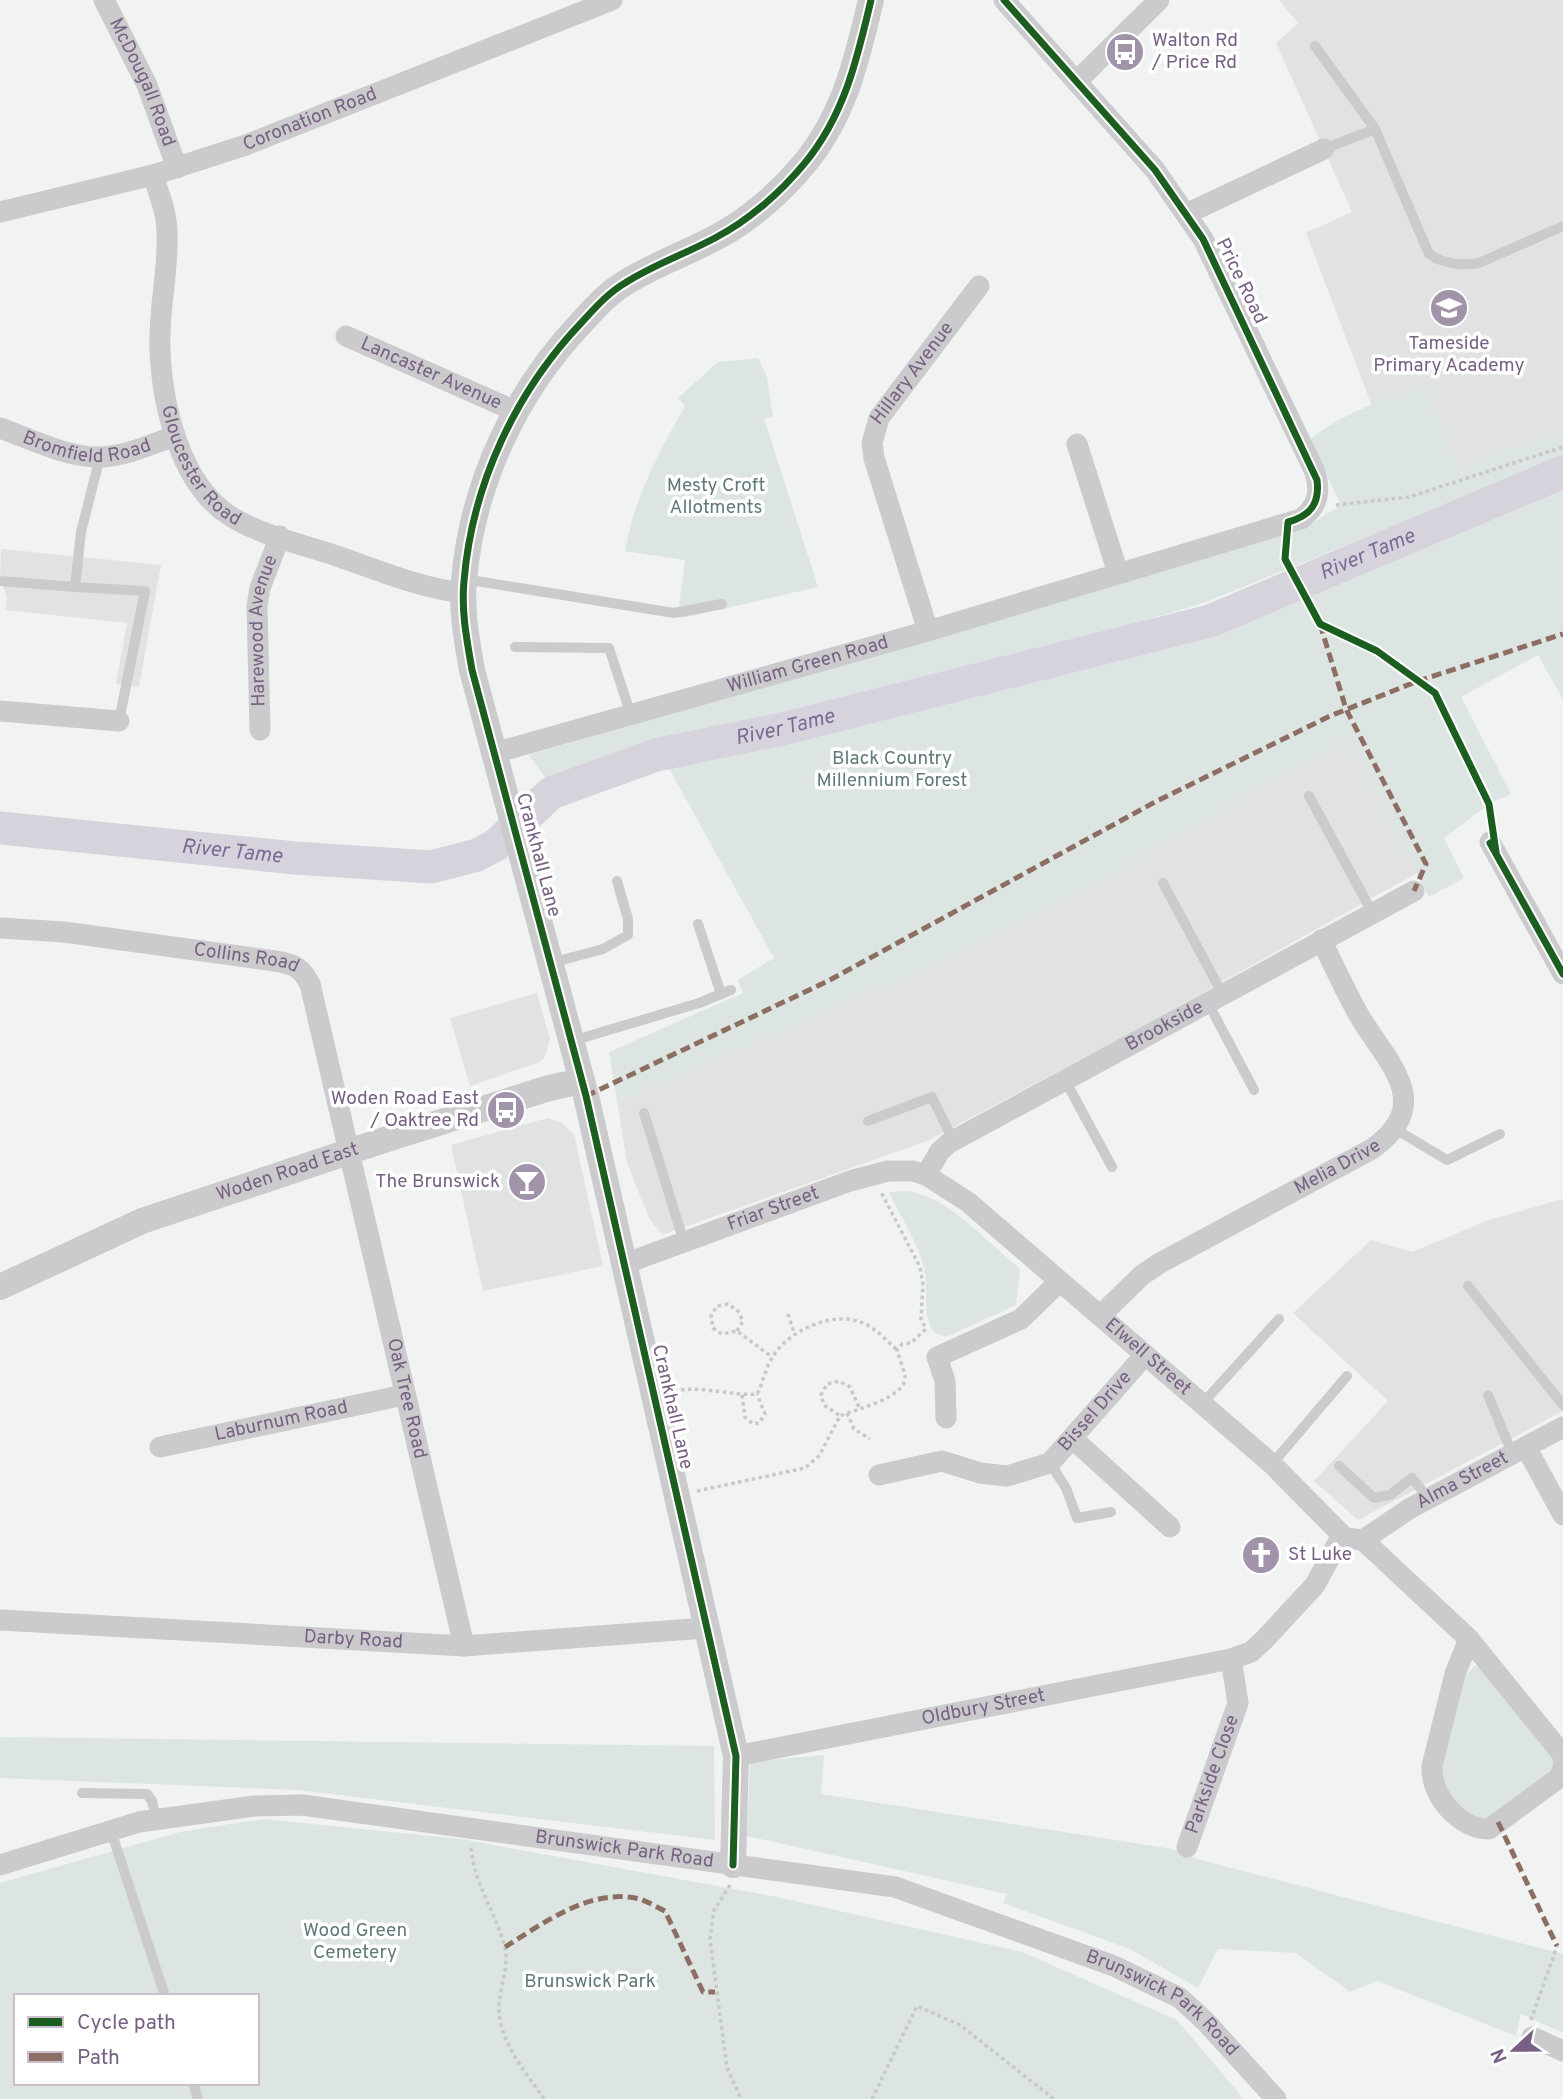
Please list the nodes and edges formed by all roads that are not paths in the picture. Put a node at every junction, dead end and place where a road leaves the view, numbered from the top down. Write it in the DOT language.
graph roads {
  1 [pos="104,0"];
  2 [pos="610,0"];
  3 [pos="871,0"];
  4 [pos="1003,0"];
  5 [pos="1159,0"];
  6 [pos="1315,46"];
  7 [pos="1077,81"];
  8 [pos="1376,129"];
  9 [pos="1324,149"];
  10 [pos="177,168"];
  11 [pos="153,176"];
  12 [pos="0,212"];
  13 [pos="1186,214"];
  14 [pos="1563,226"];
  15 [pos="979,286"];
  16 [pos="346,336"];
  17 [pos="515,411"];
  18 [pos="0,428"];
  19 [pos="175,436"];
  20 [pos="1077,444"];
  21 [pos="100,457"];
  22 [pos="1314,507"];
  23 [pos="280,536"];
  24 [pos="1118,573"];
  25 [pos="0,581"];
  26 [pos="463,586"];
  27 [pos="75,587"];
  28 [pos="722,604"];
  29 [pos="928,631"];
  30 [pos="515,647"];
  31 [pos="0,711"];
  32 [pos="631,715"];
  33 [pos="119,720"];
  34 [pos="260,730"];
  35 [pos="494,753"];
  36 [pos="1309,796"];
  37 [pos="1490,842"];
  38 [pos="617,881"];
  39 [pos="1164,883"];
  40 [pos="1414,891"];
  41 [pos="1372,912"];
  42 [pos="698,924"];
  43 [pos="0,928"];
  44 [pos="1321,940"];
  45 [pos="551,963"];
  46 [pos="1563,974"];
  47 [pos="1215,997"];
  48 [pos="572,1041"];
  49 [pos="1065,1080"];
  50 [pos="582,1081"];
  51 [pos="1254,1090"];
  52 [pos="644,1113"];
  53 [pos="867,1121"];
  54 [pos="1395,1129"];
  55 [pos="1500,1134"];
  56 [pos="953,1140"];
  57 [pos="348,1153"];
  58 [pos="1112,1167"];
  59 [pos="926,1175"];
  60 [pos="684,1242"];
  61 [pos="624,1264"];
  62 [pos="1059,1282"];
  63 [pos="0,1286"];
  64 [pos="1468,1286"];
  65 [pos="1100,1316"];
  66 [pos="1279,1320"];
  67 [pos="1145,1355"];
  68 [pos="1347,1376"];
  69 [pos="404,1395"];
  70 [pos="1488,1395"];
  71 [pos="1202,1404"];
  72 [pos="1563,1405"];
  73 [pos="946,1418"];
  74 [pos="1563,1427"];
  75 [pos="1072,1438"];
  76 [pos="160,1447"];
  77 [pos="1519,1450"];
  78 [pos="1050,1463"];
  79 [pos="1272,1464"];
  80 [pos="1339,1466"];
  81 [pos="879,1475"];
  82 [pos="1428,1499"];
  83 [pos="1111,1512"];
  84 [pos="1563,1515"];
  85 [pos="1170,1527"];
  86 [pos="1353,1538"];
  87 [pos="0,1620"];
  88 [pos="705,1628"];
  89 [pos="1469,1639"];
  90 [pos="464,1646"];
  91 [pos="1231,1659"];
  92 [pos="736,1756"];
  93 [pos="1563,1759"];
  94 [pos="1563,1767"];
  95 [pos="82,1793"];
  96 [pos="156,1819"];
  97 [pos="111,1830"];
  98 [pos="1187,1847"];
  99 [pos="0,1865"];
  100 [pos="733,1865"];
  101 [pos="164,1994"];
  102 [pos="1530,2031"];
  103 [pos="1563,2051"];
  104 [pos="1276,2099"];
  1 -- 10 [label="street, McDougall Road"];
  2 -- 10 [label="street, Coronation Road"];
  3 -- 17 [label="street, Crankhall Lane"];
  4 -- 7 [label="street, Price Road"];
  5 -- 7 [label="street"];
  6 -- 8 [label="lane"];
  7 -- 13 [label="street, Price Road"];
  8 -- 9 [label="lane"];
  8 -- 14 [label="lane"];
  9 -- 13 [label="street"];
  10 -- 11 [label="street, Coronation Road"];
  11 -- 12 [label="street, Coronation Road"];
  11 -- 19 [label="street, Gloucester Road"];
  13 -- 22 [label="street, Price Road"];
  15 -- 29 [label="street, Hillary Avenue"];
  16 -- 17 [label="street, Lancaster Avenue"];
  17 -- 26 [label="street, Crankhall Lane"];
  18 -- 21 [label="street, Bromfield Road"];
  19 -- 21 [label="street, Bromfield Road"];
  19 -- 23 [label="street, Gloucester Road"];
  20 -- 24 [label="street"];
  21 -- 27 [label="lane"];
  22 -- 24 [label="street, William Green Road"];
  23 -- 26 [label="street, Gloucester Road"];
  23 -- 34 [label="street, Harewood Avenue"];
  24 -- 29 [label="street, William Green Road"];
  25 -- 27 [label="lane"];
  26 -- 28 [label="lane"];
  26 -- 35 [label="street, Crankhall Lane"];
  27 -- 33 [label="lane"];
  29 -- 32 [label="street, William Green Road"];
  30 -- 32 [label="lane"];
  31 -- 33 [label="street"];
  32 -- 35 [label="street, William Green Road"];
  35 -- 45 [label="street, Crankhall Lane"];
  36 -- 41 [label="lane"];
  37 -- 46 [label="street"];
  38 -- 45 [label="lane"];
  39 -- 47 [label="lane"];
  40 -- 41 [label="street, Brookside"];
  41 -- 44 [label="street, Brookside"];
  42 -- 48 [label="lane"];
  43 -- 57 [label="street, Collins Road"];
  44 -- 47 [label="street, Brookside"];
  44 -- 54 [label="street, Melia Drive"];
  45 -- 48 [label="street, Crankhall Lane"];
  47 -- 49 [label="street, Brookside"];
  47 -- 51 [label="lane"];
  48 -- 50 [label="street, Crankhall Lane"];
  49 -- 56 [label="street, Brookside"];
  49 -- 58 [label="lane"];
  50 -- 57 [label="street, Woden Road East"];
  50 -- 61 [label="street, Crankhall Lane"];
  52 -- 60 [label="lane"];
  53 -- 56 [label="lane"];
  54 -- 55 [label="lane"];
  54 -- 65 [label="street, Melia Drive"];
  56 -- 59 [label="street, Brookside"];
  57 -- 63 [label="street, Woden Road East"];
  57 -- 69 [label="street, Oak Tree Road"];
  59 -- 60 [label="street, Friar Street"];
  59 -- 62 [label="street, Elwell Street"];
  60 -- 61 [label="street, Friar Street"];
  61 -- 88 [label="street, Crankhall Lane"];
  62 -- 65 [label="street, Elwell Street"];
  62 -- 73 [label="street"];
  64 -- 72 [label="lane"];
  65 -- 67 [label="street, Elwell Street"];
  66 -- 71 [label="lane"];
  67 -- 71 [label="street, Elwell Street"];
  67 -- 75 [label="street, Bissel Drive"];
  68 -- 79 [label="lane"];
  69 -- 76 [label="street, Laburnum Road"];
  69 -- 90 [label="street, Oak Tree Road"];
  70 -- 77 [label="lane"];
  71 -- 79 [label="street, Elwell Street"];
  74 -- 77 [label="street, Alma Street"];
  75 -- 78 [label="street, Bissel Drive"];
  75 -- 85 [label="street"];
  77 -- 82 [label="street, Alma Street"];
  77 -- 84 [label="street"];
  78 -- 81 [label="street, Bissel Drive"];
  78 -- 83 [label="lane"];
  79 -- 86 [label="street, Elwell Street"];
  80 -- 82 [label="lane"];
  82 -- 86 [label="street, Alma Street"];
  86 -- 89 [label="street, Elwell Street"];
  86 -- 91 [label="street, Alma Street"];
  87 -- 90 [label="street, Darby Road"];
  88 -- 90 [label="street, Darby Road"];
  88 -- 92 [label="street, Crankhall Lane"];
  89 -- 93 [label="street, Elwell Street"];
  89 -- 94 [label="street"];
  91 -- 92 [label="street, Oldbury Street"];
  91 -- 98 [label="street, Parkside Close"];
  92 -- 100 [label="street, Crankhall Lane"];
  95 -- 96 [label="lane"];
  96 -- 97 [label="street, Brunswick Park Road"];
  96 -- 100 [label="street, Brunswick Park Road"];
  97 -- 99 [label="street, Brunswick Park Road"];
  97 -- 101 [label="lane"];
  100 -- 104 [label="street, Brunswick Park Road"];
  102 -- 103 [label="street"];
}
